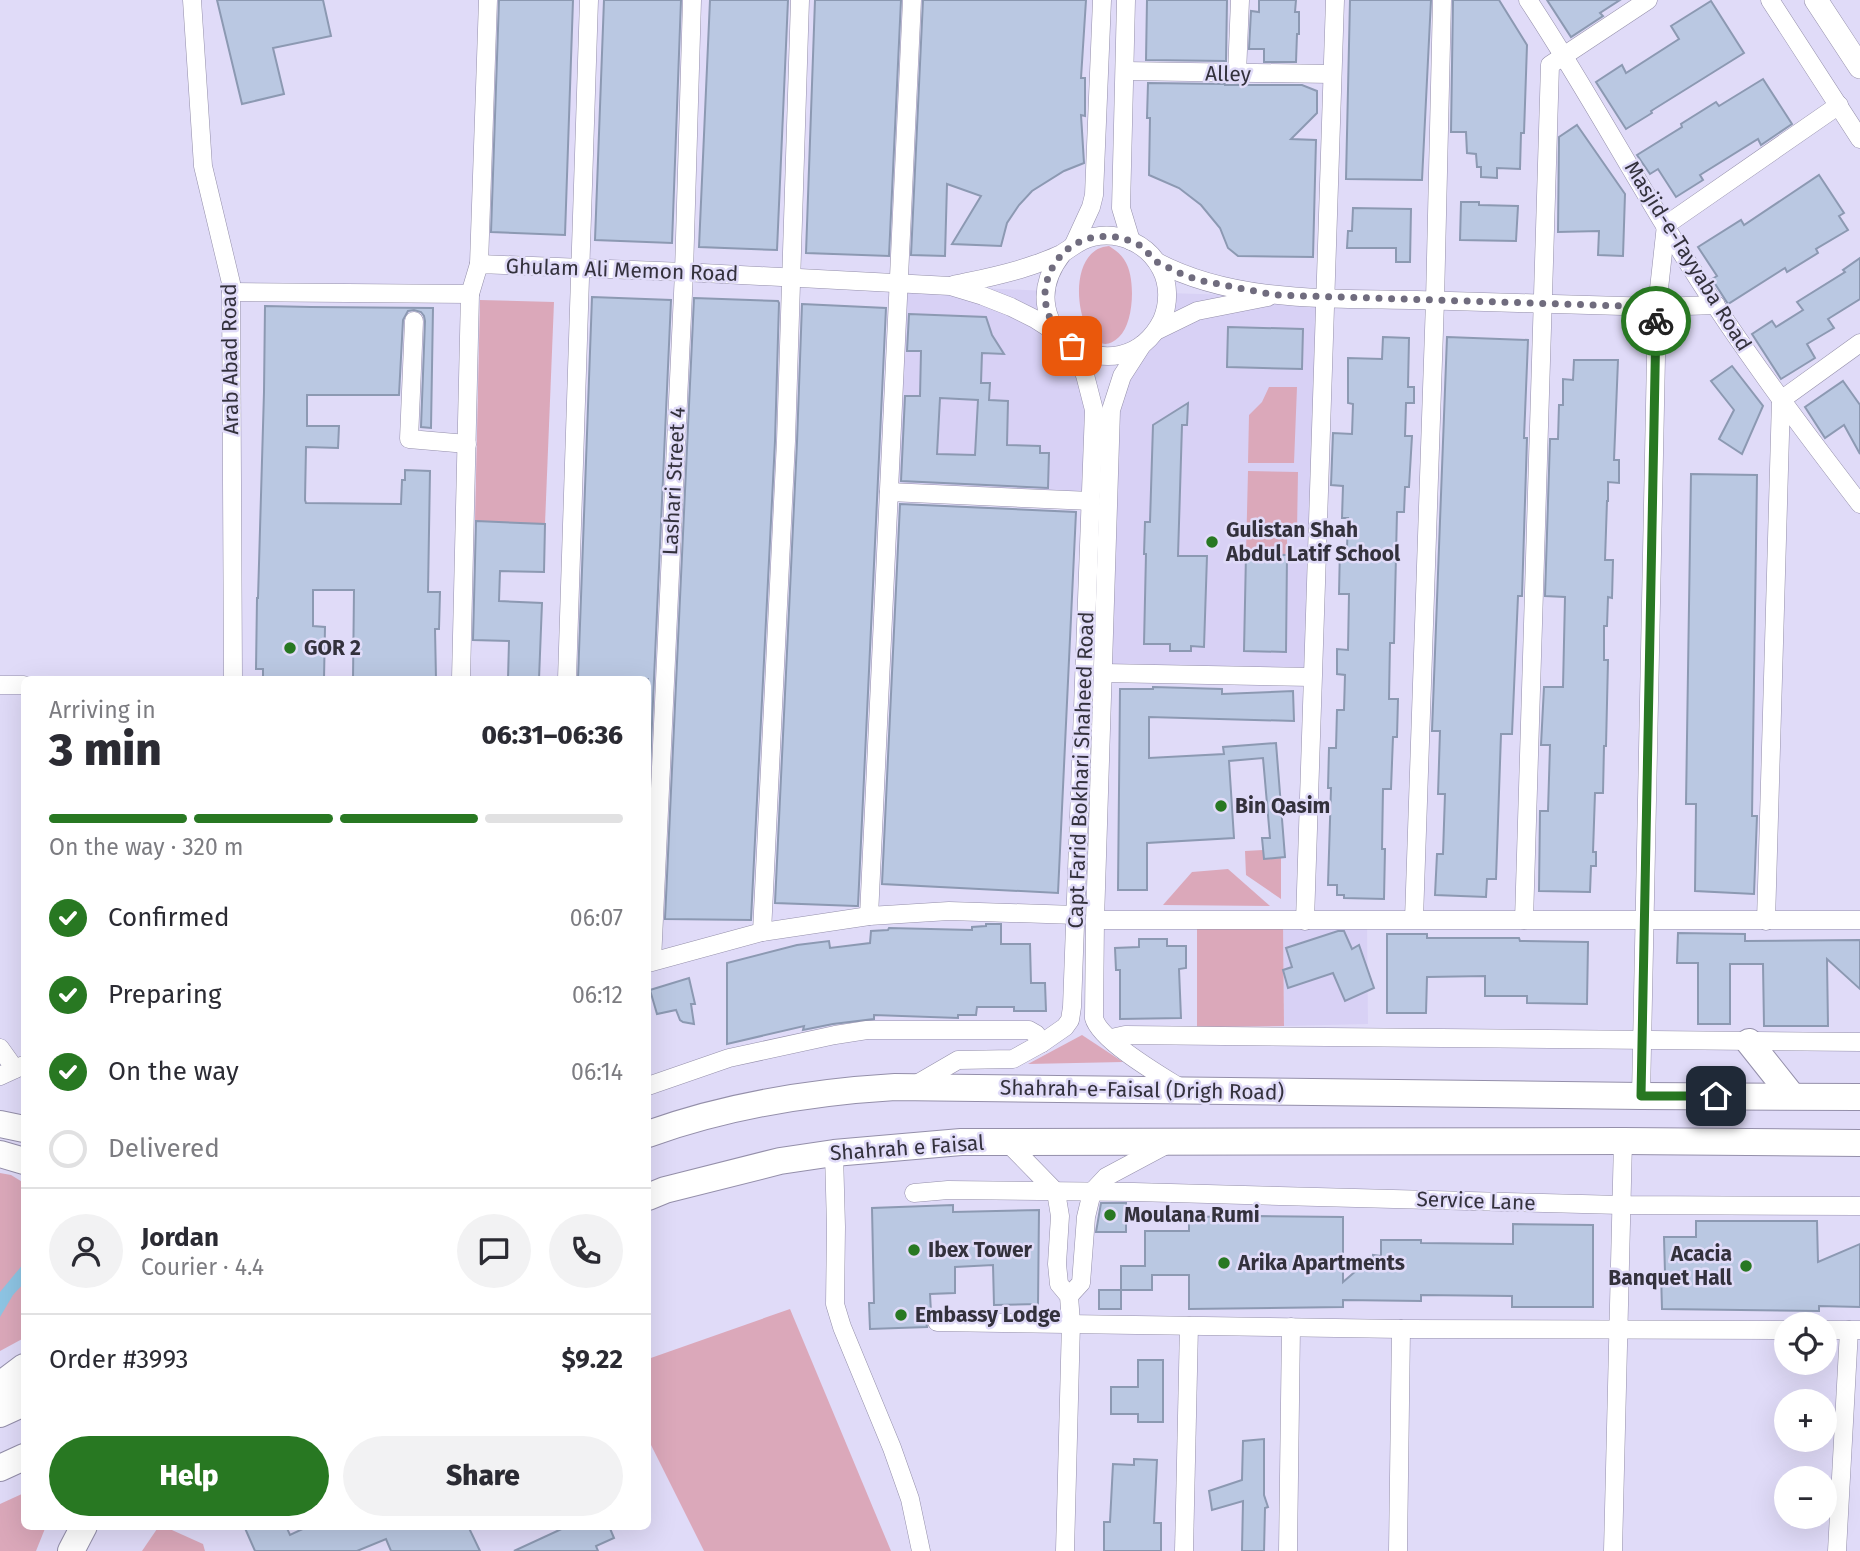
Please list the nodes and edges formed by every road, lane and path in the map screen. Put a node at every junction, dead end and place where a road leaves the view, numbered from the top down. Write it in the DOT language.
graph roads {
  1 [pos="192,0"];
  2 [pos="488,0"];
  3 [pos="589,0"];
  4 [pos="692,0"];
  5 [pos="800,0"];
  6 [pos="912,0"];
  7 [pos="1102,0"];
  8 [pos="1126,0"];
  9 [pos="1240,0"];
  10 [pos="1335,0"];
  11 [pos="1443,0"];
  12 [pos="1528,0"];
  13 [pos="1648,0"];
  14 [pos="1770,0"];
  15 [pos="1816,0"];
  16 [pos="1565,56"];
  17 [pos="1860,67"];
  18 [pos="1125,71"];
  19 [pos="1237,74"];
  20 [pos="1331,74"];
  21 [pos="1839,105"];
  22 [pos="1860,139"];
  23 [pos="1666,225"];
  24 [pos="1131,241"];
  25 [pos="1069,249"];
  26 [pos="1157,262"];
  27 [pos="479,264"];
  28 [pos="581,268"];
  29 [pos="684,272"];
  30 [pos="792,277"];
  31 [pos="899,284"];
  32 [pos="950,286"];
  33 [pos="231,292"];
  34 [pos="470,294"];
  35 [pos="1275,295"];
  36 [pos="1326,298"];
  37 [pos="1435,301"];
  38 [pos="1542,303"];
  39 [pos="1717,305"];
  40 [pos="1657,307"];
  41 [pos="414,321"];
  42 [pos="1156,331"];
  43 [pos="1066,340"];
  44 [pos="1860,343"];
  45 [pos="1142,345"];
  46 [pos="1781,400"];
  47 [pos="467,444"];
  48 [pos="889,492"];
  49 [pos="1091,501"];
  50 [pos="1860,504"];
  51 [pos="1104,673"];
  52 [pos="233,676"];
  53 [pos="461,676"];
  54 [pos="567,676"];
  55 [pos="1312,677"];
  56 [pos="0,685"];
  57 [pos="21,685"];
  58 [pos="1076,915"];
  59 [pos="869,916"];
  60 [pos="1414,919"];
  61 [pos="1095,920"];
  62 [pos="1524,920"];
  63 [pos="1644,920"];
  64 [pos="1860,920"];
  65 [pos="1305,921"];
  66 [pos="1766,921"];
  67 [pos="762,932"];
  68 [pos="651,942"];
  69 [pos="651,962"];
  70 [pos="1641,1040"];
  71 [pos="1112,1041"];
  72 [pos="1749,1042"];
  73 [pos="1860,1042"];
  74 [pos="1042,1043"];
  75 [pos="0,1048"];
  76 [pos="13,1070"];
  77 [pos="651,1085"];
  78 [pos="912,1087"];
  79 [pos="1187,1091"];
  80 [pos="1641,1096"];
  81 [pos="1792,1096"];
  82 [pos="1860,1097"];
  83 [pos="0,1124"];
  84 [pos="21,1128"];
  85 [pos="651,1133"];
  86 [pos="1623,1141"];
  87 [pos="1007,1142"];
  88 [pos="1172,1142"];
  89 [pos="1860,1143"];
  90 [pos="834,1153"];
  91 [pos="0,1154"];
  92 [pos="21,1160"];
  93 [pos="1056,1192"];
  94 [pos="1092,1192"];
  95 [pos="914,1193"];
  96 [pos="651,1196"];
  97 [pos="1621,1205"];
  98 [pos="1860,1206"];
  99 [pos="1069,1296"];
  100 [pos="937,1322"];
  101 [pos="1071,1323"];
  102 [pos="1189,1326"];
  103 [pos="1291,1327"];
  104 [pos="1401,1329"];
  105 [pos="1618,1329"];
  106 [pos="1774,1330"];
  107 [pos="1854,1330"];
  108 [pos="21,1369"];
  109 [pos="0,1385"];
  110 [pos="21,1388"];
  111 [pos="0,1392"];
  112 [pos="21,1404"];
  113 [pos="0,1415"];
  114 [pos="21,1458"];
  115 [pos="0,1468"];
  116 [pos="82,1530"];
  117 [pos="71,1551"];
  118 [pos="921,1551"];
  119 [pos="1065,1551"];
  120 [pos="1184,1551"];
  121 [pos="1288,1551"];
  122 [pos="1398,1551"];
  123 [pos="1613,1551"];
  124 [pos="1837,1551"];
  1 -- 33 [label="street, Arab Abad Road"];
  2 -- 27 [label="street"];
  3 -- 28 [label="street"];
  4 -- 29 [label="street, Lashari Street 4"];
  5 -- 30 [label="street"];
  6 -- 31 [label="street"];
  7 -- 25 [label="street"];
  8 -- 18 [label="street"];
  9 -- 19 [label="street"];
  10 -- 20 [label="street"];
  11 -- 37 [label="street"];
  12 -- 16 [label="street, Masjid-e-Tayyaba Road"];
  13 -- 16 [label="street"];
  14 -- 21 [label="street"];
  15 -- 17 [label="main road"];
  16 -- 23 [label="street, Masjid-e-Tayyaba Road"];
  16 -- 38 [label="street"];
  18 -- 19 [label="street, Alley"];
  18 -- 24 [label="street"];
  19 -- 20 [label="street, Alley"];
  20 -- 36 [label="street"];
  21 -- 22 [label="street"];
  21 -- 23 [label="street"];
  23 -- 39 [label="street, Masjid-e-Tayyaba Road"];
  23 -- 40 [label="street"];
  24 -- 25 [label="street"];
  24 -- 26 [label="street"];
  25 -- 32 [label="street"];
  25 -- 43 [label="street"];
  26 -- 35 [label="street"];
  26 -- 42 [label="street"];
  27 -- 28 [label="street, Ghulam Ali Memon Road"];
  27 -- 34 [label="street, Ghulam Ali Memon Road"];
  28 -- 29 [label="street, Ghulam Ali Memon Road"];
  28 -- 54 [label="street"];
  29 -- 30 [label="street, Ghulam Ali Memon Road"];
  29 -- 68 [label="street, Lashari Street 4"];
  30 -- 31 [label="street, Ghulam Ali Memon Road"];
  30 -- 67 [label="street"];
  31 -- 32 [label="street, Ghulam Ali Memon Road"];
  31 -- 48 [label="street"];
  32 -- 43 [label="street"];
  33 -- 34 [label="street"];
  33 -- 52 [label="street, Arab Abad Road"];
  34 -- 47 [label="street, Ghulam Ali Memon Road"];
  35 -- 36 [label="street"];
  35 -- 42 [label="street"];
  36 -- 37 [label="street"];
  36 -- 55 [label="street"];
  37 -- 38 [label="street"];
  37 -- 60 [label="street"];
  38 -- 40 [label="street"];
  38 -- 62 [label="street"];
  39 -- 40 [label="street"];
  39 -- 46 [label="street, Masjid-e-Tayyaba Road"];
  40 -- 63 [label="street"];
  41 -- 47 [label="street"];
  42 -- 45 [label="street"];
  43 -- 45 [label="street"];
  43 -- 49 [label="street, Capt Farid Bokhari Shaheed Road"];
  44 -- 46 [label="street"];
  45 -- 51 [label="street, Capt Farid Bokhari Shaheed Road"];
  46 -- 50 [label="street, Masjid-e-Tayyaba Road"];
  46 -- 66 [label="street"];
  47 -- 53 [label="street, Ghulam Ali Memon Road"];
  48 -- 49 [label="street"];
  48 -- 59 [label="street"];
  49 -- 58 [label="street, Capt Farid Bokhari Shaheed Road"];
  51 -- 55 [label="street"];
  51 -- 61 [label="street, Capt Farid Bokhari Shaheed Road"];
  55 -- 65 [label="street"];
  56 -- 57 [label="street"];
  58 -- 59 [label="street"];
  58 -- 74 [label="street, Capt Farid Bokhari Shaheed Road"];
  59 -- 67 [label="street"];
  60 -- 62 [label="street"];
  60 -- 65 [label="street"];
  61 -- 65 [label="street"];
  61 -- 71 [label="street, Capt Farid Bokhari Shaheed Road"];
  62 -- 63 [label="street"];
  63 -- 66 [label="street"];
  63 -- 70 [label="street"];
  64 -- 66 [label="street"];
  67 -- 69 [label="street"];
  70 -- 71 [label="street"];
  70 -- 72 [label="street"];
  70 -- 80 [label="street"];
  71 -- 79 [label="street, Capt Farid Bokhari Shaheed Road"];
  72 -- 73 [label="street"];
  72 -- 81 [label="highway"];
  74 -- 77 [label="street"];
  74 -- 78 [label="street, Capt Farid Bokhari Shaheed Road"];
  75 -- 76 [label="street"];
  78 -- 79 [label="highway, Shahrah-e-Faisal (Drigh Road)"];
  78 -- 85 [label="highway, Shahrah-e-Faisal (Drigh Road)"];
  79 -- 80 [label="highway, Shahrah-e-Faisal (Drigh Road)"];
  80 -- 81 [label="highway"];
  81 -- 82 [label="highway"];
  83 -- 84 [label="highway"];
  86 -- 88 [label="highway"];
  86 -- 89 [label="highway"];
  86 -- 97 [label="street"];
  87 -- 88 [label="highway, Shahrah e Faisal"];
  87 -- 90 [label="highway, Shahrah e Faisal"];
  87 -- 93 [label="street"];
  88 -- 94 [label="street"];
  90 -- 96 [label="highway, Shahrah e Faisal"];
  90 -- 118 [label="street"];
  91 -- 92 [label="highway"];
  93 -- 94 [label="street, Service Lane"];
  93 -- 95 [label="street, Service Lane"];
  93 -- 99 [label="street"];
  94 -- 97 [label="street, Service Lane"];
  94 -- 99 [label="street"];
  97 -- 98 [label="street, Service Lane"];
  97 -- 105 [label="street"];
  99 -- 101 [label="street"];
  100 -- 101 [label="street"];
  101 -- 102 [label="street"];
  101 -- 119 [label="street"];
  102 -- 103 [label="street"];
  102 -- 120 [label="street"];
  103 -- 104 [label="street"];
  103 -- 121 [label="street"];
  104 -- 105 [label="street"];
  104 -- 122 [label="street"];
  105 -- 106 [label="street"];
  105 -- 123 [label="street"];
  107 -- 124 [label="street"];
  108 -- 109 [label="highway"];
  110 -- 111 [label="main road"];
  112 -- 113 [label="highway"];
  114 -- 115 [label="highway"];
  116 -- 117 [label="highway"];
}
